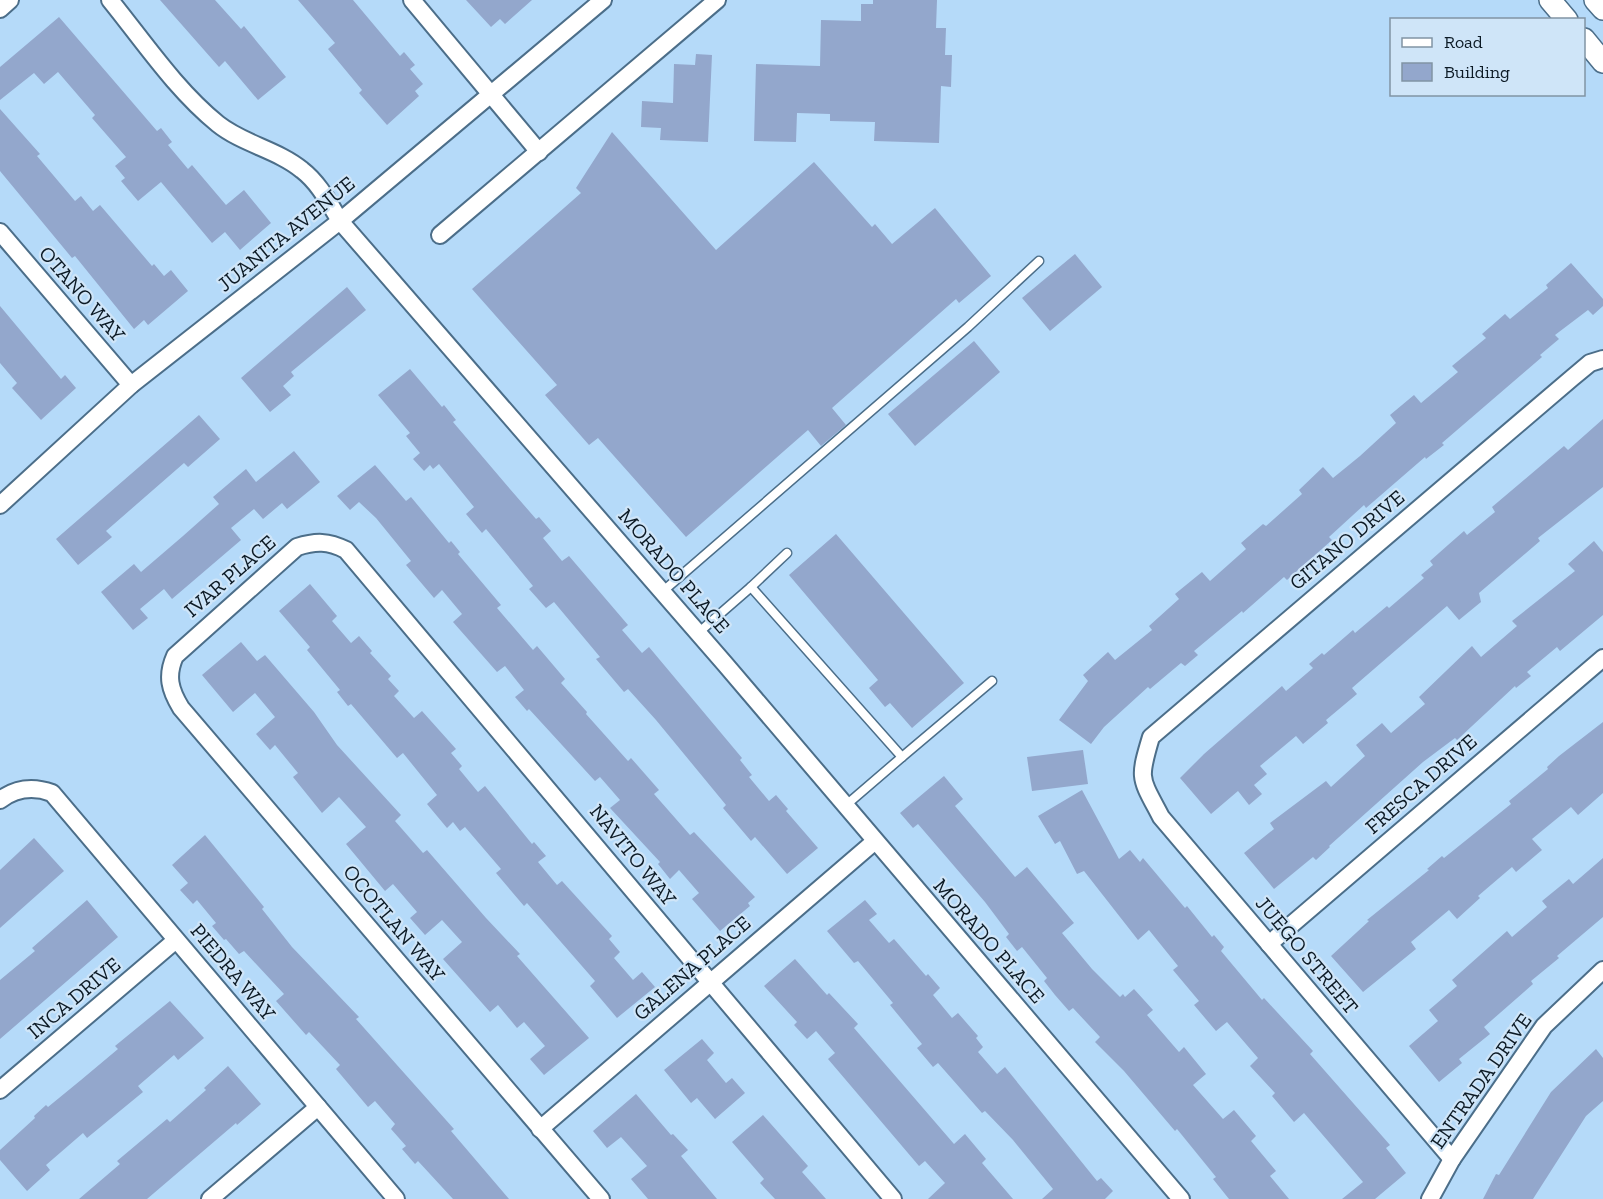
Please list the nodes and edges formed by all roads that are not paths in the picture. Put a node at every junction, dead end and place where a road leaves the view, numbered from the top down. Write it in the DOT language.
graph roads {
  1 [pos="10,0"];
  2 [pos="110,0"];
  3 [pos="412,0"];
  4 [pos="603,0"];
  5 [pos="717,0"];
  6 [pos="1550,0"];
  7 [pos="1595,0"];
  8 [pos="0,9"];
  9 [pos="1603,9"];
  10 [pos="1565,18"];
  11 [pos="1585,40"];
  12 [pos="1603,62"];
  13 [pos="491,95"];
  14 [pos="538,152"];
  15 [pos="340,221"];
  16 [pos="0,232"];
  17 [pos="440,235"];
  18 [pos="1038,261"];
  19 [pos="1603,359"];
  20 [pos="131,385"];
  21 [pos="0,506"];
  22 [pos="334,544"];
  23 [pos="787,553"];
  24 [pos="751,587"];
  25 [pos="662,592"];
  26 [pos="698,633"];
  27 [pos="1603,658"];
  28 [pos="169,669"];
  29 [pos="992,681"];
  30 [pos="902,757"];
  31 [pos="1141,772"];
  32 [pos="0,800"];
  33 [pos="845,807"];
  34 [pos="874,842"];
  35 [pos="176,940"];
  36 [pos="1269,944"];
  37 [pos="1603,970"];
  38 [pos="709,983"];
  39 [pos="0,1090"];
  40 [pos="318,1107"];
  41 [pos="540,1129"];
  42 [pos="1452,1160"];
  43 [pos="210,1199"];
  44 [pos="396,1199"];
  45 [pos="601,1199"];
  46 [pos="893,1199"];
  47 [pos="1181,1199"];
  48 [pos="1430,1199"];
  1 -- 8 [label="street"];
  2 -- 15 [label="street, MORADO PLACE"];
  3 -- 13 [label="street"];
  4 -- 13 [label="street, JUANITA AVENUE"];
  5 -- 14 [label="street"];
  6 -- 10 [label="street"];
  7 -- 9 [label="street"];
  11 -- 12 [label="street"];
  13 -- 14 [label="street"];
  13 -- 15 [label="street, JUANITA AVENUE"];
  14 -- 17 [label="street"];
  15 -- 20 [label="street, JUANITA AVENUE"];
  15 -- 25 [label="street, MORADO PLACE"];
  16 -- 20 [label="street, OTANO WAY"];
  18 -- 25 [label="lane"];
  19 -- 31 [label="street, GITANO DRIVE"];
  20 -- 21 [label="street, JUANITA AVENUE"];
  22 -- 28 [label="street, IVAR PLACE"];
  22 -- 38 [label="street, NAVITO WAY"];
  23 -- 24 [label="lane"];
  24 -- 26 [label="lane"];
  24 -- 30 [label="lane"];
  25 -- 26 [label="street, MORADO PLACE"];
  26 -- 33 [label="street, MORADO PLACE"];
  27 -- 36 [label="street, FRESCA DRIVE"];
  28 -- 41 [label="street, OCOTLAN WAY"];
  29 -- 30 [label="lane"];
  30 -- 33 [label="lane"];
  31 -- 36 [label="street, JUEGO STREET"];
  32 -- 35 [label="street, PIEDRA WAY"];
  33 -- 34 [label="street, MORADO PLACE"];
  34 -- 38 [label="street, GALENA PLACE"];
  34 -- 47 [label="street, MORADO PLACE"];
  35 -- 39 [label="street, INCA DRIVE"];
  35 -- 40 [label="street, PIEDRA WAY"];
  36 -- 42 [label="street, JUEGO STREET"];
  37 -- 42 [label="street, ENTRADA DRIVE"];
  38 -- 41 [label="street, GALENA PLACE"];
  38 -- 46 [label="street, NAVITO WAY"];
  40 -- 43 [label="street"];
  40 -- 44 [label="street, PIEDRA WAY"];
  41 -- 45 [label="street, OCOTLAN WAY"];
  42 -- 48 [label="street, ENTRADA DRIVE"];
}
